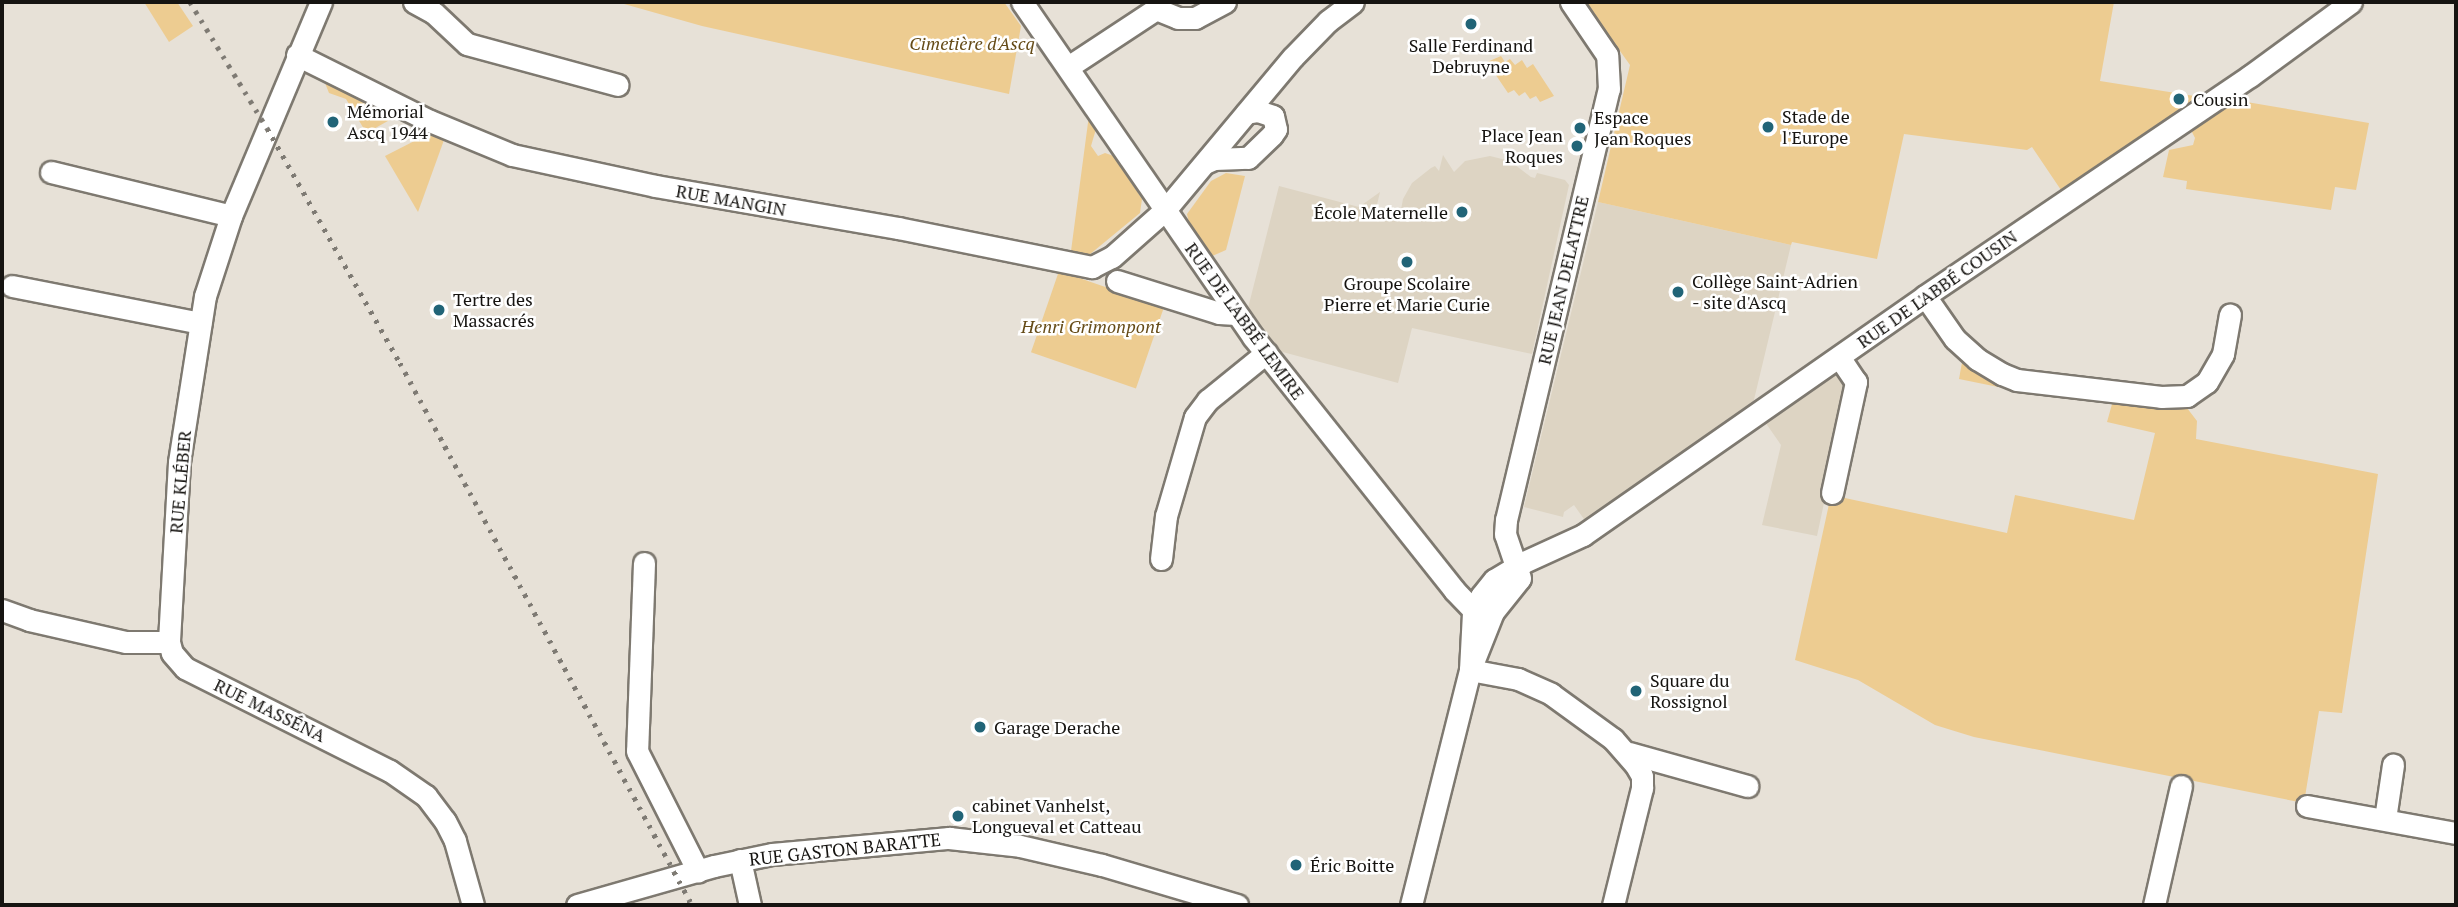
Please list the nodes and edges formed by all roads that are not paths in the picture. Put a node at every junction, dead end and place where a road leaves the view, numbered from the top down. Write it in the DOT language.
graph roads {
  1 [pos="321,2"];
  2 [pos="414,2"];
  3 [pos="1023,2"];
  4 [pos="1225,2"];
  5 [pos="1353,2"];
  6 [pos="1571,2"];
  7 [pos="2351,2"];
  8 [pos="1152,6"];
  9 [pos="297,55"];
  10 [pos="1068,67"];
  11 [pos="618,85"];
  12 [pos="1246,113"];
  13 [pos="1207,162"];
  14 [pos="51,172"];
  15 [pos="1164,210"];
  16 [pos="232,216"];
  17 [pos="1117,281"];
  18 [pos="12,286"];
  19 [pos="1925,296"];
  20 [pos="1236,314"];
  21 [pos="2230,315"];
  22 [pos="201,323"];
  23 [pos="1265,353"];
  24 [pos="1839,357"];
  25 [pos="1832,493"];
  26 [pos="1161,559"];
  27 [pos="644,563"];
  28 [pos="1517,566"];
  29 [pos="2,610"];
  30 [pos="1481,618"];
  31 [pos="169,642"];
  32 [pos="1478,671"];
  33 [pos="1629,753"];
  34 [pos="2393,765"];
  35 [pos="1747,786"];
  36 [pos="2181,786"];
  37 [pos="2307,806"];
  38 [pos="2385,819"];
  39 [pos="2456,833"];
  40 [pos="740,860"];
  41 [pos="698,871"];
  42 [pos="473,905"];
  43 [pos="577,905"];
  44 [pos="750,905"];
  45 [pos="1237,905"];
  46 [pos="1411,905"];
  47 [pos="1613,905"];
  48 [pos="2154,905"];
  1 -- 9 [label="street, RUE KLÉBER"];
  2 -- 11 [label="street"];
  3 -- 10 [label="street, RUE DE L'ABBÉ LEMIRE"];
  4 -- 8 [label="street"];
  5 -- 12 [label="street"];
  6 -- 28 [label="street, RUE JEAN DELATTRE"];
  7 -- 19 [label="street, RUE DE L'ABBÉ COUSIN"];
  8 -- 10 [label="street"];
  9 -- 15 [label="street, RUE MANGIN"];
  9 -- 16 [label="street, RUE KLÉBER"];
  10 -- 15 [label="street, RUE DE L'ABBÉ LEMIRE"];
  12 -- 13 [label="street"];
  12 -- 13 [label="street"];
  13 -- 15 [label="street"];
  14 -- 16 [label="street"];
  15 -- 20 [label="street, RUE DE L'ABBÉ LEMIRE"];
  16 -- 22 [label="street, RUE KLÉBER"];
  17 -- 20 [label="street"];
  18 -- 22 [label="street"];
  19 -- 21 [label="street"];
  19 -- 24 [label="street, RUE DE L'ABBÉ COUSIN"];
  20 -- 23 [label="street, RUE DE L'ABBÉ LEMIRE"];
  22 -- 31 [label="street, RUE KLÉBER"];
  23 -- 26 [label="street"];
  23 -- 30 [label="street, RUE DE L'ABBÉ LEMIRE"];
  24 -- 25 [label="street"];
  24 -- 28 [label="street, RUE DE L'ABBÉ COUSIN"];
  27 -- 41 [label="street"];
  28 -- 30 [label="street"];
  29 -- 31 [label="street"];
  30 -- 32 [label="street"];
  31 -- 42 [label="street, RUE MASSÉNA"];
  32 -- 33 [label="street"];
  32 -- 46 [label="street"];
  33 -- 35 [label="street"];
  33 -- 47 [label="street"];
  34 -- 38 [label="street"];
  36 -- 48 [label="street"];
  37 -- 38 [label="street"];
  38 -- 39 [label="street"];
  40 -- 41 [label="street, RUE GASTON BARATTE"];
  40 -- 44 [label="street"];
  40 -- 45 [label="street, RUE GASTON BARATTE"];
  41 -- 43 [label="street, RUE GASTON BARATTE"];
}
